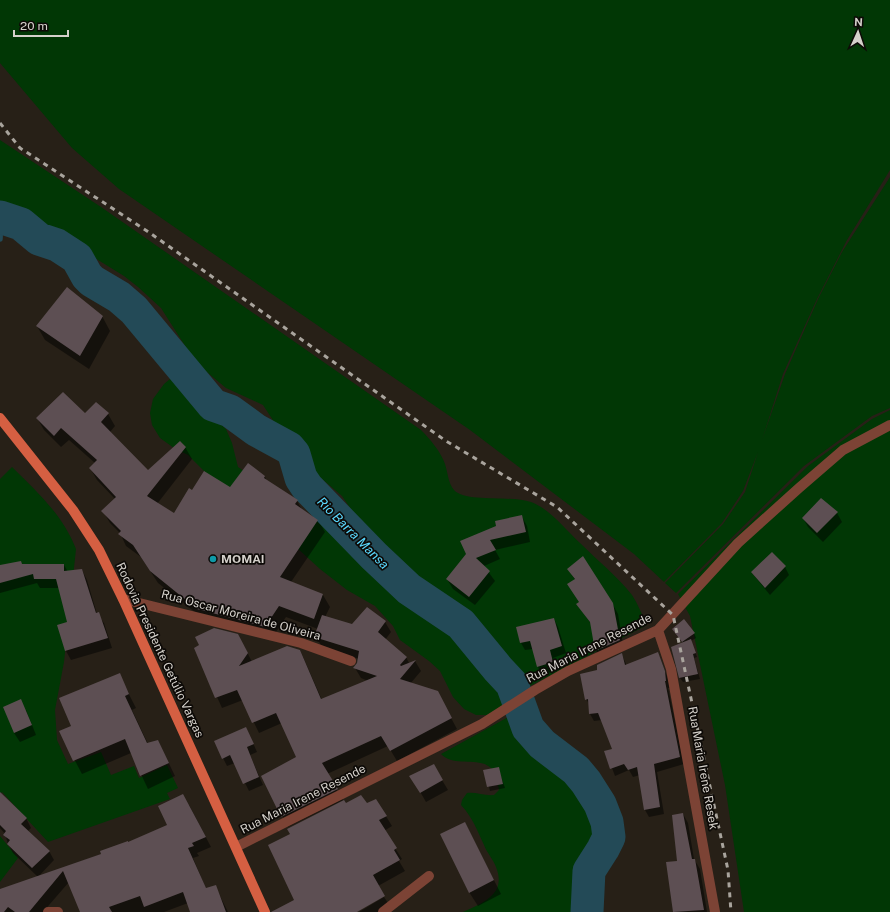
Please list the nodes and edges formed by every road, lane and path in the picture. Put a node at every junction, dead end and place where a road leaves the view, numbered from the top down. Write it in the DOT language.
graph roads {
  1 [pos="0,418"];
  2 [pos="890,425"];
  3 [pos="123,599"];
  4 [pos="658,630"];
  5 [pos="351,661"];
  6 [pos="236,847"];
  7 [pos="429,876"];
  8 [pos="48,912"];
  9 [pos="58,912"];
  10 [pos="265,912"];
  11 [pos="383,912"];
  12 [pos="715,912"];
  1 -- 3 [label="main road, Rodovia Presidente Getúlio Vargas"];
  2 -- 4 [label="street, Rua Maria Irene Resende"];
  3 -- 5 [label="street, Rua Oscar Moreira de Oliveira"];
  3 -- 6 [label="main road, Rodovia Presidente Getúlio Vargas"];
  4 -- 6 [label="street, Rua Maria Irene Resende"];
  4 -- 12 [label="street, Rua Maria Irene Resek"];
  6 -- 10 [label="main road, Rodovia Presidente Getúlio Vargas"];
  7 -- 11 [label="street"];
  8 -- 9 [label="street"];
}
